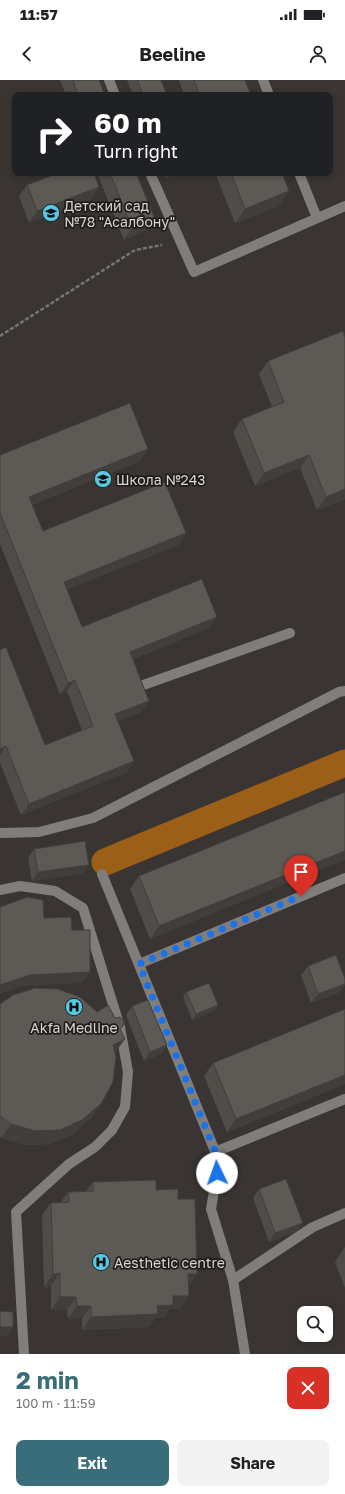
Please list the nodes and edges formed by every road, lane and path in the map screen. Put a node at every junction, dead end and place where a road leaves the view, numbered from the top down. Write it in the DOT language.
graph roads {
  1 [pos="108,80"];
  2 [pos="263,80"];
  3 [pos="114,92"];
  4 [pos="268,92"];
  5 [pos="151,176"];
  6 [pos="300,176"];
  7 [pos="345,206"];
  8 [pos="317,218"];
  9 [pos="188,260"];
  10 [pos="0,336"];
  11 [pos="290,633"];
  12 [pos="132,689"];
  13 [pos="345,691"];
  14 [pos="0,832"];
  15 [pos="102,874"];
  16 [pos="345,878"];
  17 [pos="0,890"];
  18 [pos="139,964"];
  19 [pos="345,1099"];
  20 [pos="215,1152"];
  21 [pos="345,1213"];
  22 [pos="233,1280"];
  23 [pos="24,1354"];
  24 [pos="245,1354"];
  1 -- 3 [label="lane"];
  2 -- 4 [label="lane"];
  5 -- 9 [label="lane"];
  6 -- 8 [label="lane"];
  7 -- 8 [label="lane"];
  8 -- 9 [label="lane"];
  9 -- 10 [label="path"];
  11 -- 12 [label="lane"];
  13 -- 14 [label="lane"];
  15 -- 18 [label="lane"];
  16 -- 18 [label="lane"];
  17 -- 23 [label="lane"];
  18 -- 20 [label="lane"];
  19 -- 20 [label="lane"];
  20 -- 22 [label="lane"];
  21 -- 22 [label="lane"];
  22 -- 24 [label="lane"];
}
